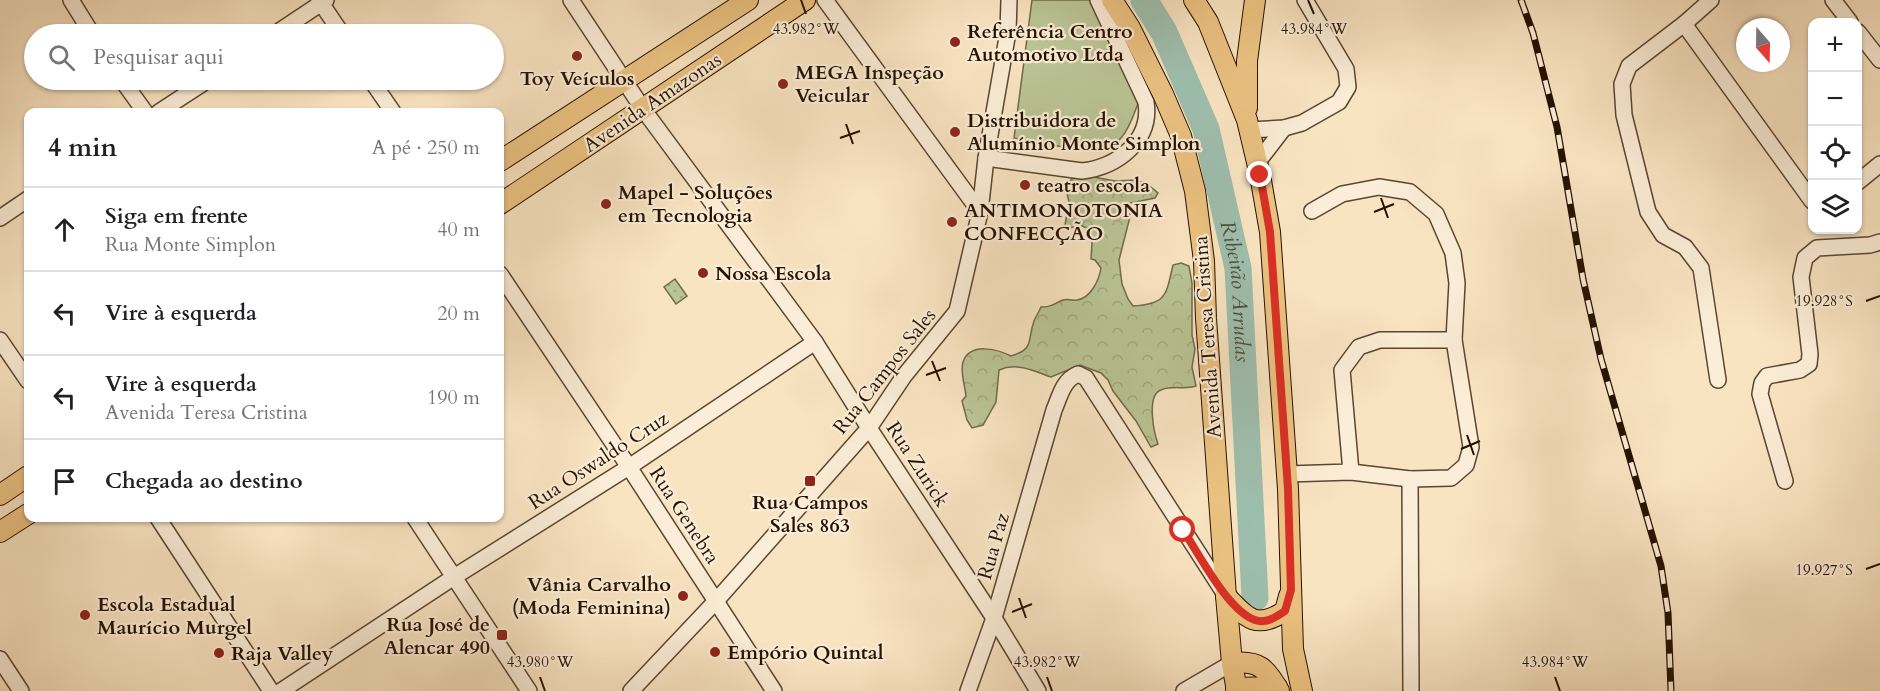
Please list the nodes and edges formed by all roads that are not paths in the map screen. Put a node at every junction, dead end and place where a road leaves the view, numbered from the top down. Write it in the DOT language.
graph roads {
  1 [pos="71,0"];
  2 [pos="571,0"];
  3 [pos="748,0"];
  4 [pos="805,0"];
  5 [pos="825,0"];
  6 [pos="1009,0"];
  7 [pos="1098,0"];
  8 [pos="1112,0"];
  9 [pos="1194,0"];
  10 [pos="1255,0"];
  11 [pos="1305,0"];
  12 [pos="1711,0"];
  13 [pos="1833,0"];
  14 [pos="322,1"];
  15 [pos="1847,18"];
  16 [pos="87,24"];
  17 [pos="289,24"];
  18 [pos="336,24"];
  19 [pos="1684,24"];
  20 [pos="1862,38"];
  21 [pos="1880,60"];
  22 [pos="624,80"];
  23 [pos="129,90"];
  24 [pos="193,90"];
  25 [pos="378,90"];
  26 [pos="142,108"];
  27 [pos="165,108"];
  28 [pos="390,108"];
  29 [pos="643,109"];
  30 [pos="1248,125"];
  31 [pos="1284,128"];
  32 [pos="504,158"];
  33 [pos="986,158"];
  34 [pos="1257,163"];
  35 [pos="1880,164"];
  36 [pos="1860,180"];
  37 [pos="1808,195"];
  38 [pos="504,201"];
  39 [pos="24,202"];
  40 [pos="1312,211"];
  41 [pos="980,212"];
  42 [pos="0,218"];
  43 [pos="1880,242"];
  44 [pos="504,280"];
  45 [pos="0,340"];
  46 [pos="1454,340"];
  47 [pos="815,342"];
  48 [pos="24,375"];
  49 [pos="1718,380"];
  50 [pos="869,428"];
  51 [pos="629,467"];
  52 [pos="1351,472"];
  53 [pos="1287,474"];
  54 [pos="24,479"];
  55 [pos="1410,479"];
  56 [pos="1785,481"];
  57 [pos="0,495"];
  58 [pos="24,516"];
  59 [pos="161,522"];
  60 [pos="418,522"];
  61 [pos="0,532"];
  62 [pos="454,577"];
  63 [pos="1291,590"];
  64 [pos="1226,596"];
  65 [pos="716,601"];
  66 [pos="994,618"];
  67 [pos="0,659"];
  68 [pos="1232,663"];
  69 [pos="1201,686"];
  70 [pos="1237,689"];
  71 [pos="1278,689"];
  72 [pos="21,691"];
  73 [pos="271,691"];
  74 [pos="281,691"];
  75 [pos="529,691"];
  76 [pos="631,691"];
  77 [pos="774,691"];
  78 [pos="968,691"];
  79 [pos="1038,691"];
  80 [pos="1184,691"];
  81 [pos="1302,691"];
  82 [pos="1411,691"];
  1 -- 16 [label="street"];
  2 -- 22 [label="street, Rua Zurick"];
  3 -- 22 [label="main road, Avenida Amazonas"];
  4 -- 29 [label="main road, Avenida Amazonas"];
  5 -- 41 [label="street"];
  6 -- 33 [label="street, Rua Campos Sales"];
  7 -- 33 [label="street"];
  8 -- 64 [label="main road, Avenida Teresa Cristina"];
  9 -- 30 [label="main road"];
  10 -- 30 [label="main road"];
  11 -- 31 [label="street"];
  12 -- 19 [label="street"];
  13 -- 15 [label="street"];
  14 -- 17 [label="street"];
  14 -- 18 [label="street"];
  19 -- 37 [label="street"];
  19 -- 49 [label="street"];
  20 -- 21 [label="street"];
  22 -- 29 [label="street, Rua Zurick"];
  22 -- 32 [label="main road, Avenida Amazonas"];
  23 -- 26 [label="street"];
  24 -- 27 [label="street"];
  25 -- 28 [label="street"];
  29 -- 38 [label="main road, Avenida Amazonas"];
  29 -- 47 [label="street, Rua Zurick"];
  30 -- 31 [label="street"];
  30 -- 34 [label="main road"];
  31 -- 34 [label="street"];
  33 -- 41 [label="street, Rua Campos Sales"];
  34 -- 53 [label="main road"];
  35 -- 36 [label="street"];
  39 -- 42 [label="street"];
  40 -- 46 [label="street"];
  41 -- 50 [label="street, Rua Campos Sales"];
  43 -- 56 [label="street"];
  44 -- 51 [label="street, Rua Genebra"];
  45 -- 48 [label="street"];
  46 -- 52 [label="street"];
  46 -- 55 [label="street"];
  47 -- 50 [label="street, Rua Zurick"];
  47 -- 51 [label="street, Rua Oswaldo Cruz"];
  50 -- 65 [label="street, Rua Campos Sales"];
  50 -- 66 [label="street, Rua Zurick"];
  51 -- 62 [label="street, Rua Oswaldo Cruz"];
  51 -- 65 [label="street, Rua Genebra"];
  52 -- 53 [label="street"];
  52 -- 55 [label="street"];
  53 -- 63 [label="main road"];
  54 -- 57 [label="main road"];
  55 -- 82 [label="street"];
  58 -- 61 [label="main road"];
  59 -- 73 [label="street"];
  60 -- 62 [label="street"];
  62 -- 74 [label="street, Rua Oswaldo Cruz"];
  62 -- 75 [label="street"];
  63 -- 64 [label="main road"];
  63 -- 81 [label="main road"];
  64 -- 66 [label="street, Rua Paz"];
  64 -- 68 [label="main road, Avenida Teresa Cristina"];
  65 -- 76 [label="street, Rua Campos Sales"];
  65 -- 77 [label="street, Rua Genebra"];
  66 -- 78 [label="street, Rua Paz"];
  66 -- 79 [label="street, Rua Zurick"];
  67 -- 72 [label="street"];
  68 -- 69 [label="street"];
  68 -- 70 [label="main road, Avenida Teresa Cristina"];
  68 -- 71 [label="main road"];
  69 -- 80 [label="street"];
  70 -- 71 [label="main road"];
}
